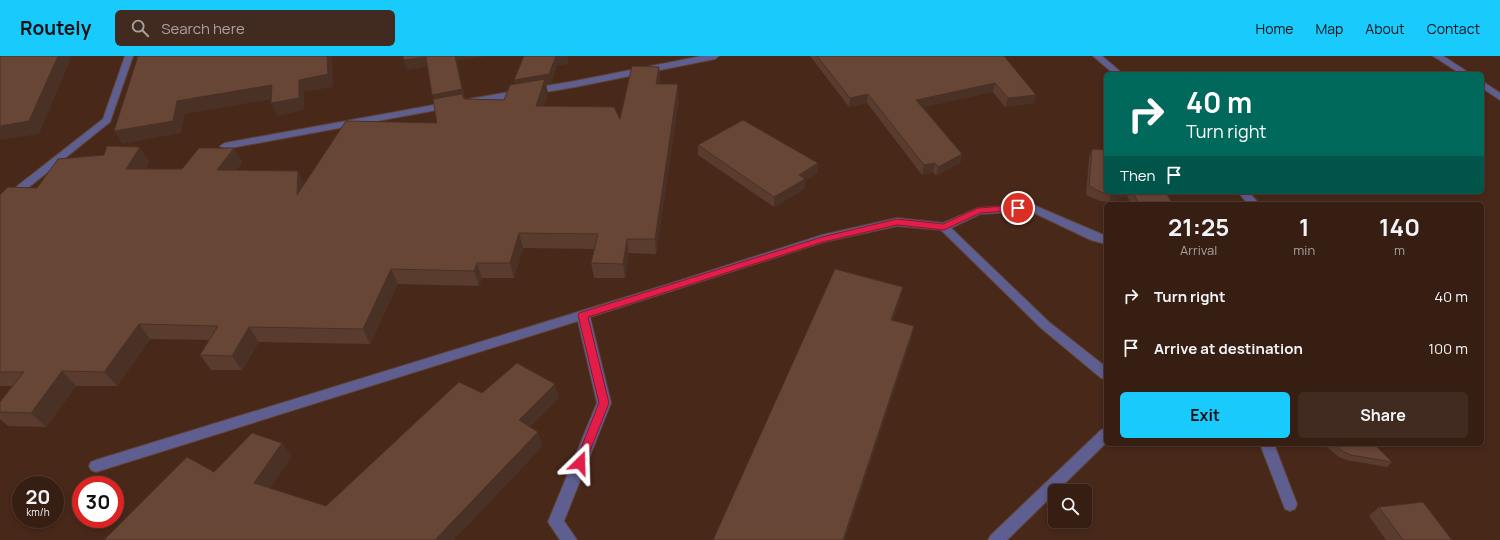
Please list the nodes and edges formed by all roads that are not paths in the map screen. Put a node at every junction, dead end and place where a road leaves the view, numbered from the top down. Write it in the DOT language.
graph roads {
  1 [pos="129,56"];
  2 [pos="714,56"];
  3 [pos="1097,56"];
  4 [pos="1437,56"];
  5 [pos="1117,72"];
  6 [pos="1464,72"];
  7 [pos="1484,85"];
  8 [pos="1500,97"];
  9 [pos="225,146"];
  10 [pos="20,189"];
  11 [pos="1245,194"];
  12 [pos="1252,202"];
  13 [pos="944,227"];
  14 [pos="1104,239"];
  15 [pos="582,315"];
  16 [pos="1104,372"];
  17 [pos="1104,436"];
  18 [pos="1268,446"];
  19 [pos="96,466"];
  20 [pos="1290,504"];
  21 [pos="569,540"];
  22 [pos="996,540"];
  1 -- 10 [label="street"];
  2 -- 9 [label="street"];
  3 -- 5 [label="street"];
  4 -- 6 [label="street"];
  7 -- 8 [label="street"];
  11 -- 12 [label="street"];
  13 -- 14 [label="street"];
  13 -- 15 [label="street"];
  13 -- 16 [label="street"];
  15 -- 19 [label="street"];
  15 -- 21 [label="street"];
  17 -- 22 [label="street"];
  18 -- 20 [label="street"];
}
